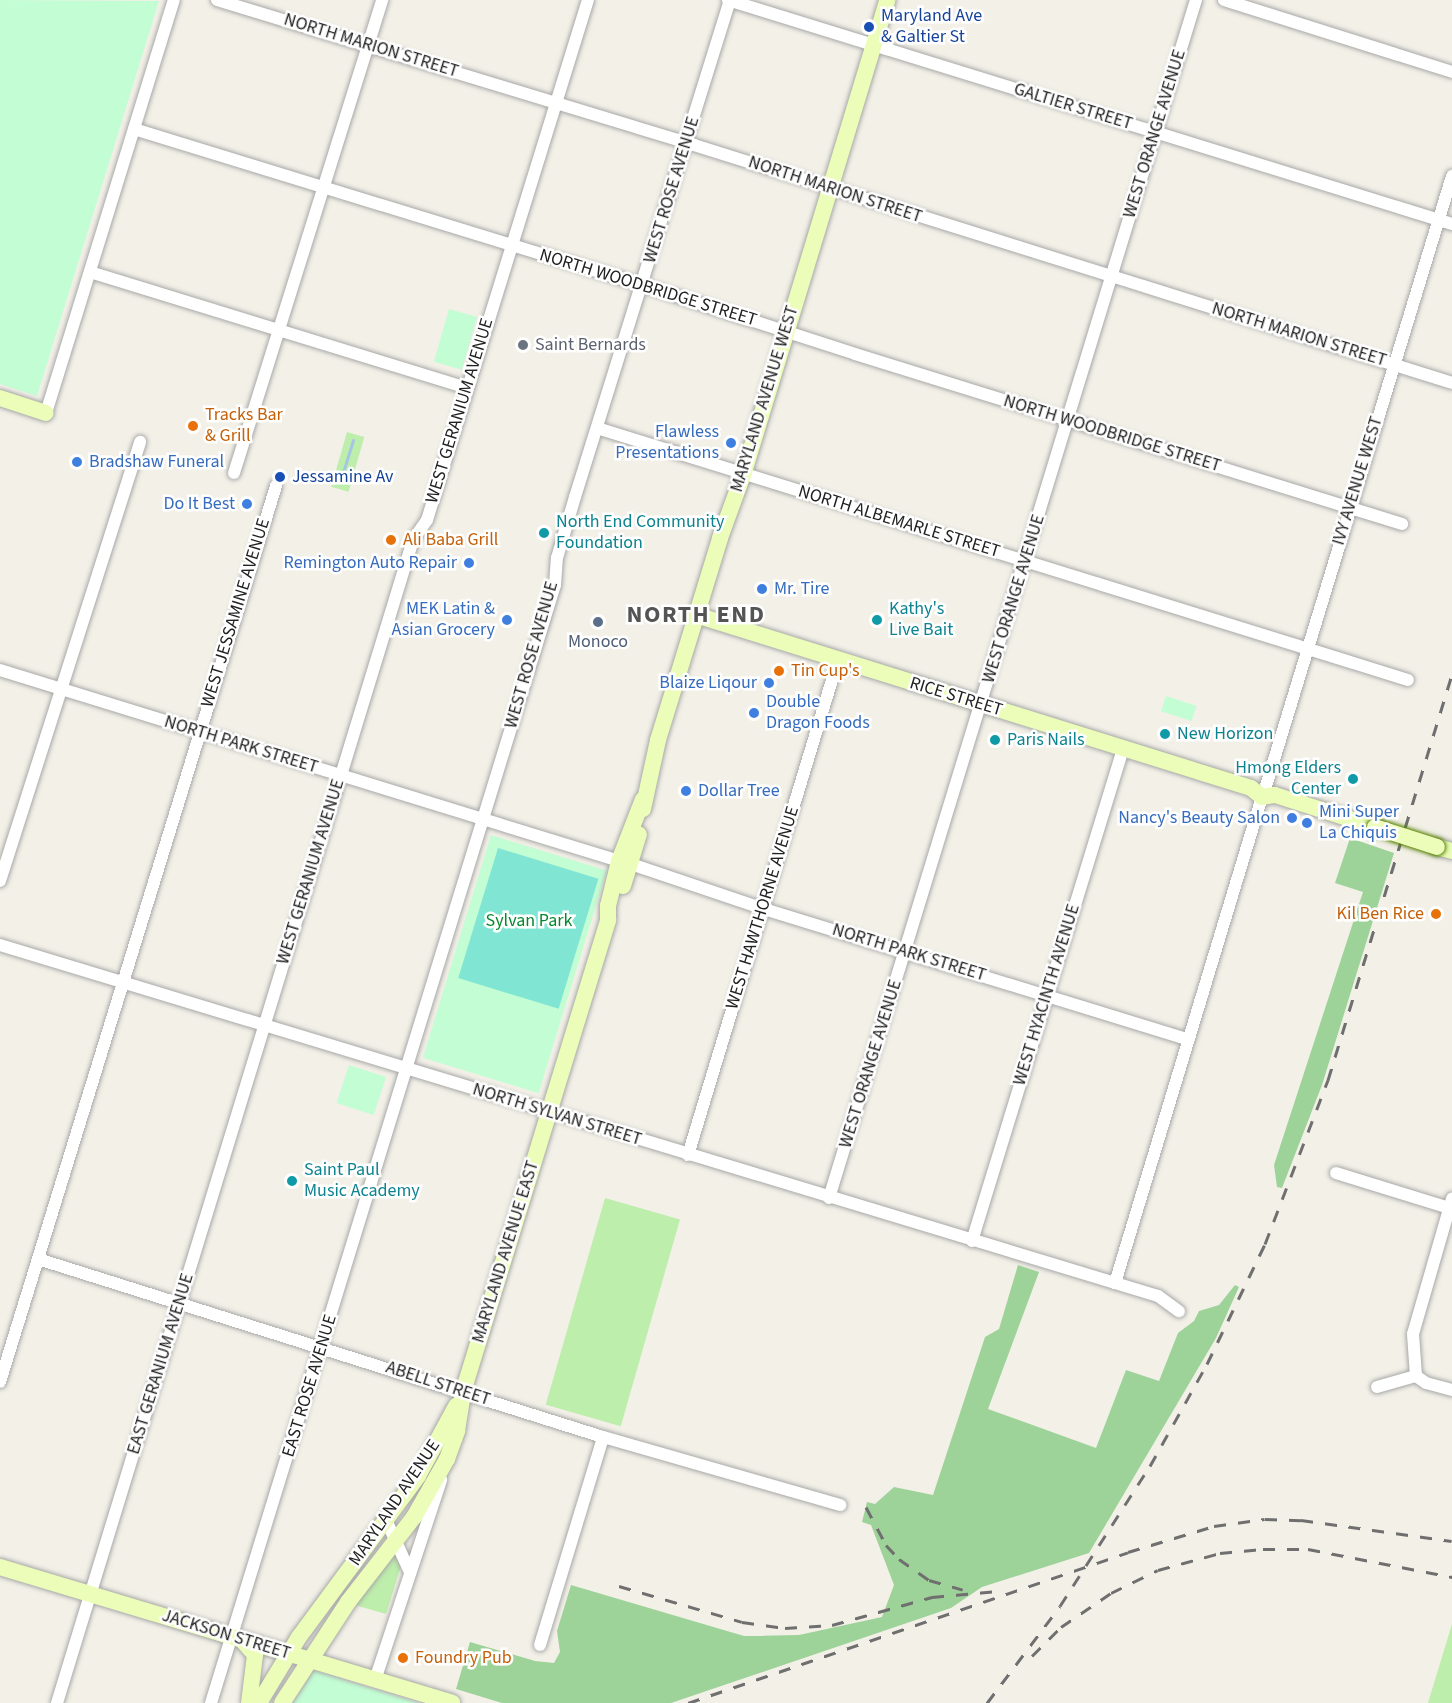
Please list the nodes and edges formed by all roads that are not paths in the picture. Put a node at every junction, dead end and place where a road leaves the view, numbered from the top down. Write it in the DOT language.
graph roads {
  1 [pos="174,0"];
  2 [pos="217,0"];
  3 [pos="382,0"];
  4 [pos="588,0"];
  5 [pos="730,0"];
  6 [pos="887,0"];
  7 [pos="1197,0"];
  8 [pos="1224,0"];
  9 [pos="369,45"];
  10 [pos="874,45"];
  11 [pos="1452,72"];
  12 [pos="556,103"];
  13 [pos="134,129"];
  14 [pos="1156,132"];
  15 [pos="686,143"];
  16 [pos="1452,176"];
  17 [pos="324,188"];
  18 [pos="830,188"];
  19 [pos="1439,219"];
  20 [pos="1452,224"];
  21 [pos="511,245"];
  22 [pos="90,272"];
  23 [pos="1112,276"];
  24 [pos="642,285"];
  25 [pos="280,330"];
  26 [pos="787,331"];
  27 [pos="1393,365"];
  28 [pos="1452,383"];
  29 [pos="466,388"];
  30 [pos="0,399"];
  31 [pos="46,413"];
  32 [pos="1068,420"];
  33 [pos="597,428"];
  34 [pos="140,442"];
  35 [pos="744,472"];
  36 [pos="234,473"];
  37 [pos="276,486"];
  38 [pos="1350,508"];
  39 [pos="1402,524"];
  40 [pos="1026,561"];
  41 [pos="696,615"];
  42 [pos="1306,650"];
  43 [pos="838,660"];
  44 [pos="0,670"];
  45 [pos="1408,680"];
  46 [pos="61,689"];
  47 [pos="981,705"];
  48 [pos="199,732"];
  49 [pos="1123,749"];
  50 [pos="341,776"];
  51 [pos="1264,792"];
  52 [pos="481,820"];
  53 [pos="1445,849"];
  54 [pos="625,863"];
  55 [pos="0,881"];
  56 [pos="764,909"];
  57 [pos="0,945"];
  58 [pos="906,951"];
  59 [pos="123,982"];
  60 [pos="1046,996"];
  61 [pos="264,1025"];
  62 [pos="1187,1040"];
  63 [pos="406,1069"];
  64 [pos="550,1112"];
  65 [pos="688,1155"];
  66 [pos="1336,1173"];
  67 [pos="829,1197"];
  68 [pos="1451,1205"];
  69 [pos="972,1241"];
  70 [pos="38,1259"];
  71 [pos="1115,1283"];
  72 [pos="179,1303"];
  73 [pos="1179,1311"];
  74 [pos="322,1347"];
  75 [pos="1416,1376"];
  76 [pos="0,1382"];
  77 [pos="1377,1387"];
  78 [pos="1452,1390"];
  79 [pos="463,1392"];
  80 [pos="603,1437"];
  81 [pos="447,1459"];
  82 [pos="840,1505"];
  83 [pos="386,1520"];
  84 [pos="397,1541"];
  85 [pos="0,1567"];
  86 [pos="409,1570"];
  87 [pos="91,1595"];
  88 [pos="237,1639"];
  89 [pos="540,1645"];
  90 [pos="288,1654"];
  91 [pos="309,1660"];
  92 [pos="375,1680"];
  93 [pos="57,1703"];
  94 [pos="211,1703"];
  95 [pos="249,1703"];
  96 [pos="259,1703"];
  97 [pos="282,1703"];
  98 [pos="452,1703"];
  1 -- 13 [label="street"];
  2 -- 9 [label="street, NORTH MARION STREET"];
  3 -- 9 [label="street"];
  4 -- 12 [label="street, WEST GERANIUM AVENUE"];
  5 -- 10 [label="street, GALTIER STREET"];
  5 -- 15 [label="street, WEST ROSE AVENUE"];
  6 -- 10 [label="main road, MARYLAND AVENUE WEST"];
  7 -- 14 [label="street, WEST ORANGE AVENUE"];
  8 -- 11 [label="street"];
  9 -- 12 [label="street, NORTH MARION STREET"];
  9 -- 17 [label="street"];
  10 -- 14 [label="street, GALTIER STREET"];
  10 -- 18 [label="main road, MARYLAND AVENUE WEST"];
  12 -- 15 [label="street, NORTH MARION STREET"];
  12 -- 21 [label="street, WEST GERANIUM AVENUE"];
  13 -- 17 [label="street, NORTH WOODBRIDGE STREET"];
  13 -- 22 [label="street"];
  14 -- 19 [label="street, GALTIER STREET"];
  14 -- 23 [label="street, WEST ORANGE AVENUE"];
  15 -- 18 [label="street, NORTH MARION STREET"];
  15 -- 24 [label="street, WEST ROSE AVENUE"];
  16 -- 19 [label="street, IVY AVENUE WEST"];
  17 -- 21 [label="street, NORTH WOODBRIDGE STREET"];
  17 -- 25 [label="street"];
  18 -- 23 [label="street, NORTH MARION STREET"];
  18 -- 26 [label="main road, MARYLAND AVENUE WEST"];
  19 -- 20 [label="street, GALTIER STREET"];
  19 -- 27 [label="street, IVY AVENUE WEST"];
  21 -- 24 [label="street, NORTH WOODBRIDGE STREET"];
  21 -- 29 [label="street, WEST GERANIUM AVENUE"];
  22 -- 25 [label="street"];
  22 -- 31 [label="street"];
  23 -- 27 [label="street, NORTH MARION STREET"];
  23 -- 32 [label="street, WEST ORANGE AVENUE"];
  24 -- 26 [label="street, NORTH WOODBRIDGE STREET"];
  24 -- 33 [label="street, WEST ROSE AVENUE"];
  25 -- 29 [label="street"];
  25 -- 36 [label="street"];
  26 -- 32 [label="street, NORTH WOODBRIDGE STREET"];
  26 -- 35 [label="main road, MARYLAND AVENUE WEST"];
  27 -- 28 [label="street, NORTH MARION STREET"];
  27 -- 38 [label="street, IVY AVENUE WEST"];
  29 -- 50 [label="street, WEST GERANIUM AVENUE"];
  30 -- 31 [label="main road"];
  32 -- 38 [label="street, NORTH WOODBRIDGE STREET"];
  32 -- 40 [label="street, WEST ORANGE AVENUE"];
  33 -- 35 [label="street, NORTH ALBEMARLE STREET"];
  33 -- 52 [label="street, WEST ROSE AVENUE"];
  34 -- 46 [label="street"];
  35 -- 40 [label="street, NORTH ALBEMARLE STREET"];
  35 -- 41 [label="main road, MARYLAND AVENUE WEST"];
  37 -- 48 [label="street, WEST JESSAMINE AVENUE"];
  38 -- 39 [label="street, NORTH WOODBRIDGE STREET"];
  38 -- 42 [label="street, IVY AVENUE WEST"];
  40 -- 42 [label="street, NORTH ALBEMARLE STREET"];
  40 -- 47 [label="street, WEST ORANGE AVENUE"];
  41 -- 43 [label="main road, RICE STREET"];
  41 -- 54 [label="main road, MARYLAND AVENUE WEST"];
  42 -- 45 [label="street, NORTH ALBEMARLE STREET"];
  42 -- 51 [label="street, IVY AVENUE WEST"];
  43 -- 47 [label="main road, RICE STREET"];
  43 -- 56 [label="street, WEST HAWTHORNE AVENUE"];
  44 -- 46 [label="street, NORTH PARK STREET"];
  46 -- 48 [label="street, NORTH PARK STREET"];
  46 -- 55 [label="street"];
  47 -- 49 [label="main road, RICE STREET"];
  47 -- 58 [label="street, WEST ORANGE AVENUE"];
  48 -- 50 [label="street, NORTH PARK STREET"];
  48 -- 59 [label="street, WEST JESSAMINE AVENUE"];
  49 -- 51 [label="main road, RICE STREET"];
  49 -- 60 [label="street, WEST HYACINTH AVENUE"];
  50 -- 52 [label="street, NORTH PARK STREET"];
  50 -- 61 [label="street, WEST GERANIUM AVENUE"];
  51 -- 53 [label="main road, RICE STREET, bridge"];
  51 -- 62 [label="street, IVY AVENUE WEST"];
  52 -- 54 [label="street, NORTH PARK STREET"];
  52 -- 63 [label="street, WEST ROSE AVENUE"];
  54 -- 56 [label="street, NORTH PARK STREET"];
  54 -- 64 [label="main road, MARYLAND AVENUE WEST"];
  56 -- 58 [label="street, NORTH PARK STREET"];
  56 -- 65 [label="street, WEST HAWTHORNE AVENUE"];
  57 -- 59 [label="street, NORTH SYLVAN STREET"];
  58 -- 60 [label="street, NORTH PARK STREET"];
  58 -- 67 [label="street, WEST ORANGE AVENUE"];
  59 -- 61 [label="street, NORTH SYLVAN STREET"];
  59 -- 70 [label="street, WEST JESSAMINE AVENUE"];
  60 -- 62 [label="street, NORTH PARK STREET"];
  60 -- 69 [label="street, WEST HYACINTH AVENUE"];
  61 -- 63 [label="street, NORTH SYLVAN STREET"];
  61 -- 72 [label="street, EAST GERANIUM AVENUE"];
  62 -- 71 [label="street, IVY AVENUE WEST"];
  63 -- 64 [label="street, NORTH SYLVAN STREET"];
  63 -- 74 [label="street, EAST ROSE AVENUE"];
  64 -- 65 [label="street, NORTH SYLVAN STREET"];
  64 -- 79 [label="main road, MARYLAND AVENUE EAST"];
  65 -- 67 [label="street, NORTH SYLVAN STREET"];
  66 -- 68 [label="street"];
  67 -- 69 [label="street, NORTH SYLVAN STREET"];
  68 -- 75 [label="street"];
  69 -- 71 [label="street, NORTH SYLVAN STREET"];
  70 -- 72 [label="street, ABELL STREET"];
  70 -- 76 [label="street, WEST JESSAMINE AVENUE"];
  71 -- 73 [label="street, NORTH SYLVAN STREET"];
  72 -- 74 [label="street, ABELL STREET"];
  72 -- 87 [label="street, EAST GERANIUM AVENUE"];
  74 -- 79 [label="street, ABELL STREET"];
  74 -- 88 [label="street, EAST ROSE AVENUE"];
  75 -- 77 [label="street"];
  75 -- 78 [label="street"];
  79 -- 80 [label="street, ABELL STREET"];
  79 -- 81 [label="main road, MARYLAND AVENUE"];
  79 -- 83 [label="main road, MARYLAND AVENUE"];
  80 -- 82 [label="street, ABELL STREET"];
  80 -- 89 [label="street"];
  81 -- 84 [label="main road, MARYLAND AVENUE"];
  81 -- 86 [label="street"];
  83 -- 84 [label="street"];
  83 -- 90 [label="main road, MARYLAND AVENUE"];
  84 -- 86 [label="street"];
  84 -- 91 [label="main road, MARYLAND AVENUE"];
  85 -- 87 [label="main road, JACKSON STREET"];
  86 -- 92 [label="street"];
  87 -- 88 [label="main road, JACKSON STREET"];
  87 -- 93 [label="street, EAST GERANIUM AVENUE"];
  88 -- 90 [label="main road, JACKSON STREET"];
  88 -- 94 [label="street, EAST ROSE AVENUE"];
  88 -- 95 [label="main road"];
  90 -- 91 [label="main road, JACKSON STREET"];
  90 -- 96 [label="main road, MARYLAND AVENUE"];
  91 -- 92 [label="main road, JACKSON STREET"];
  91 -- 97 [label="main road, MARYLAND AVENUE"];
  92 -- 98 [label="main road, JACKSON STREET"];
}
